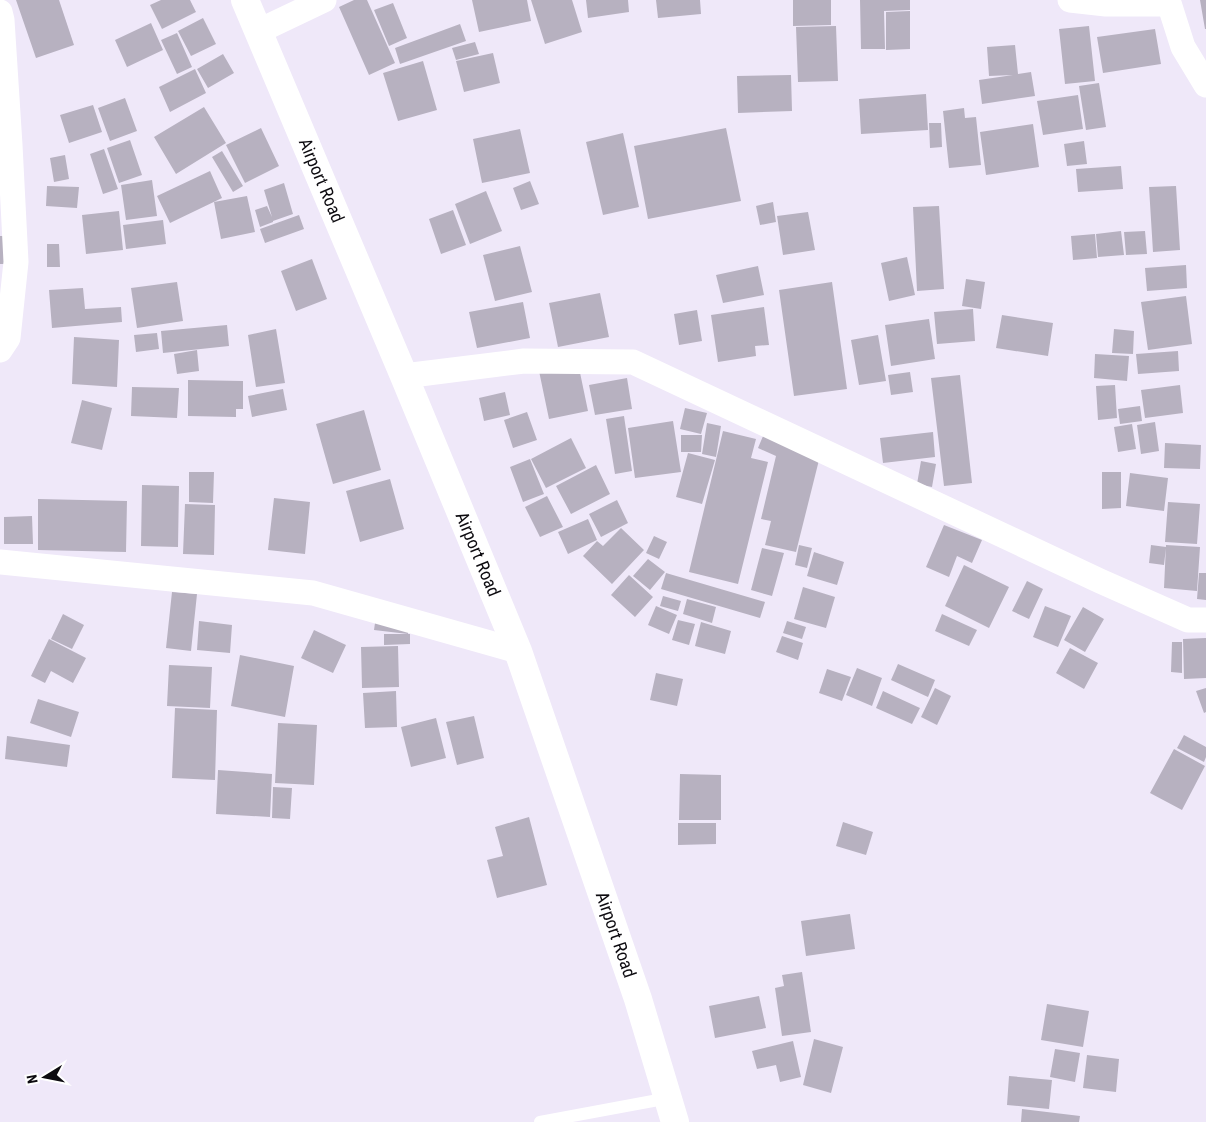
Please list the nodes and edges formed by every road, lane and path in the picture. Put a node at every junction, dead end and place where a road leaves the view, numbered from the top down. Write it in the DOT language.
graph roads {
  1 [pos="245,0"];
  2 [pos="324,0"];
  3 [pos="1070,0"];
  4 [pos="1168,2"];
  5 [pos="0,12"];
  6 [pos="259,31"];
  7 [pos="1206,85"];
  8 [pos="0,350"];
  9 [pos="404,376"];
  10 [pos="0,562"];
  11 [pos="1206,620"];
  12 [pos="518,651"];
  13 [pos="672,1110"];
  14 [pos="540,1122"];
  1 -- 6 [label="main road, Airport Road"];
  2 -- 6 [label="street"];
  3 -- 4 [label="street"];
  4 -- 7 [label="street"];
  5 -- 8 [label="street"];
  6 -- 9 [label="main road, Airport Road"];
  9 -- 11 [label="street"];
  9 -- 12 [label="main road, Airport Road"];
  10 -- 12 [label="street"];
  12 -- 13 [label="main road, Airport Road"];
  13 -- 14 [label="lane"];
}
